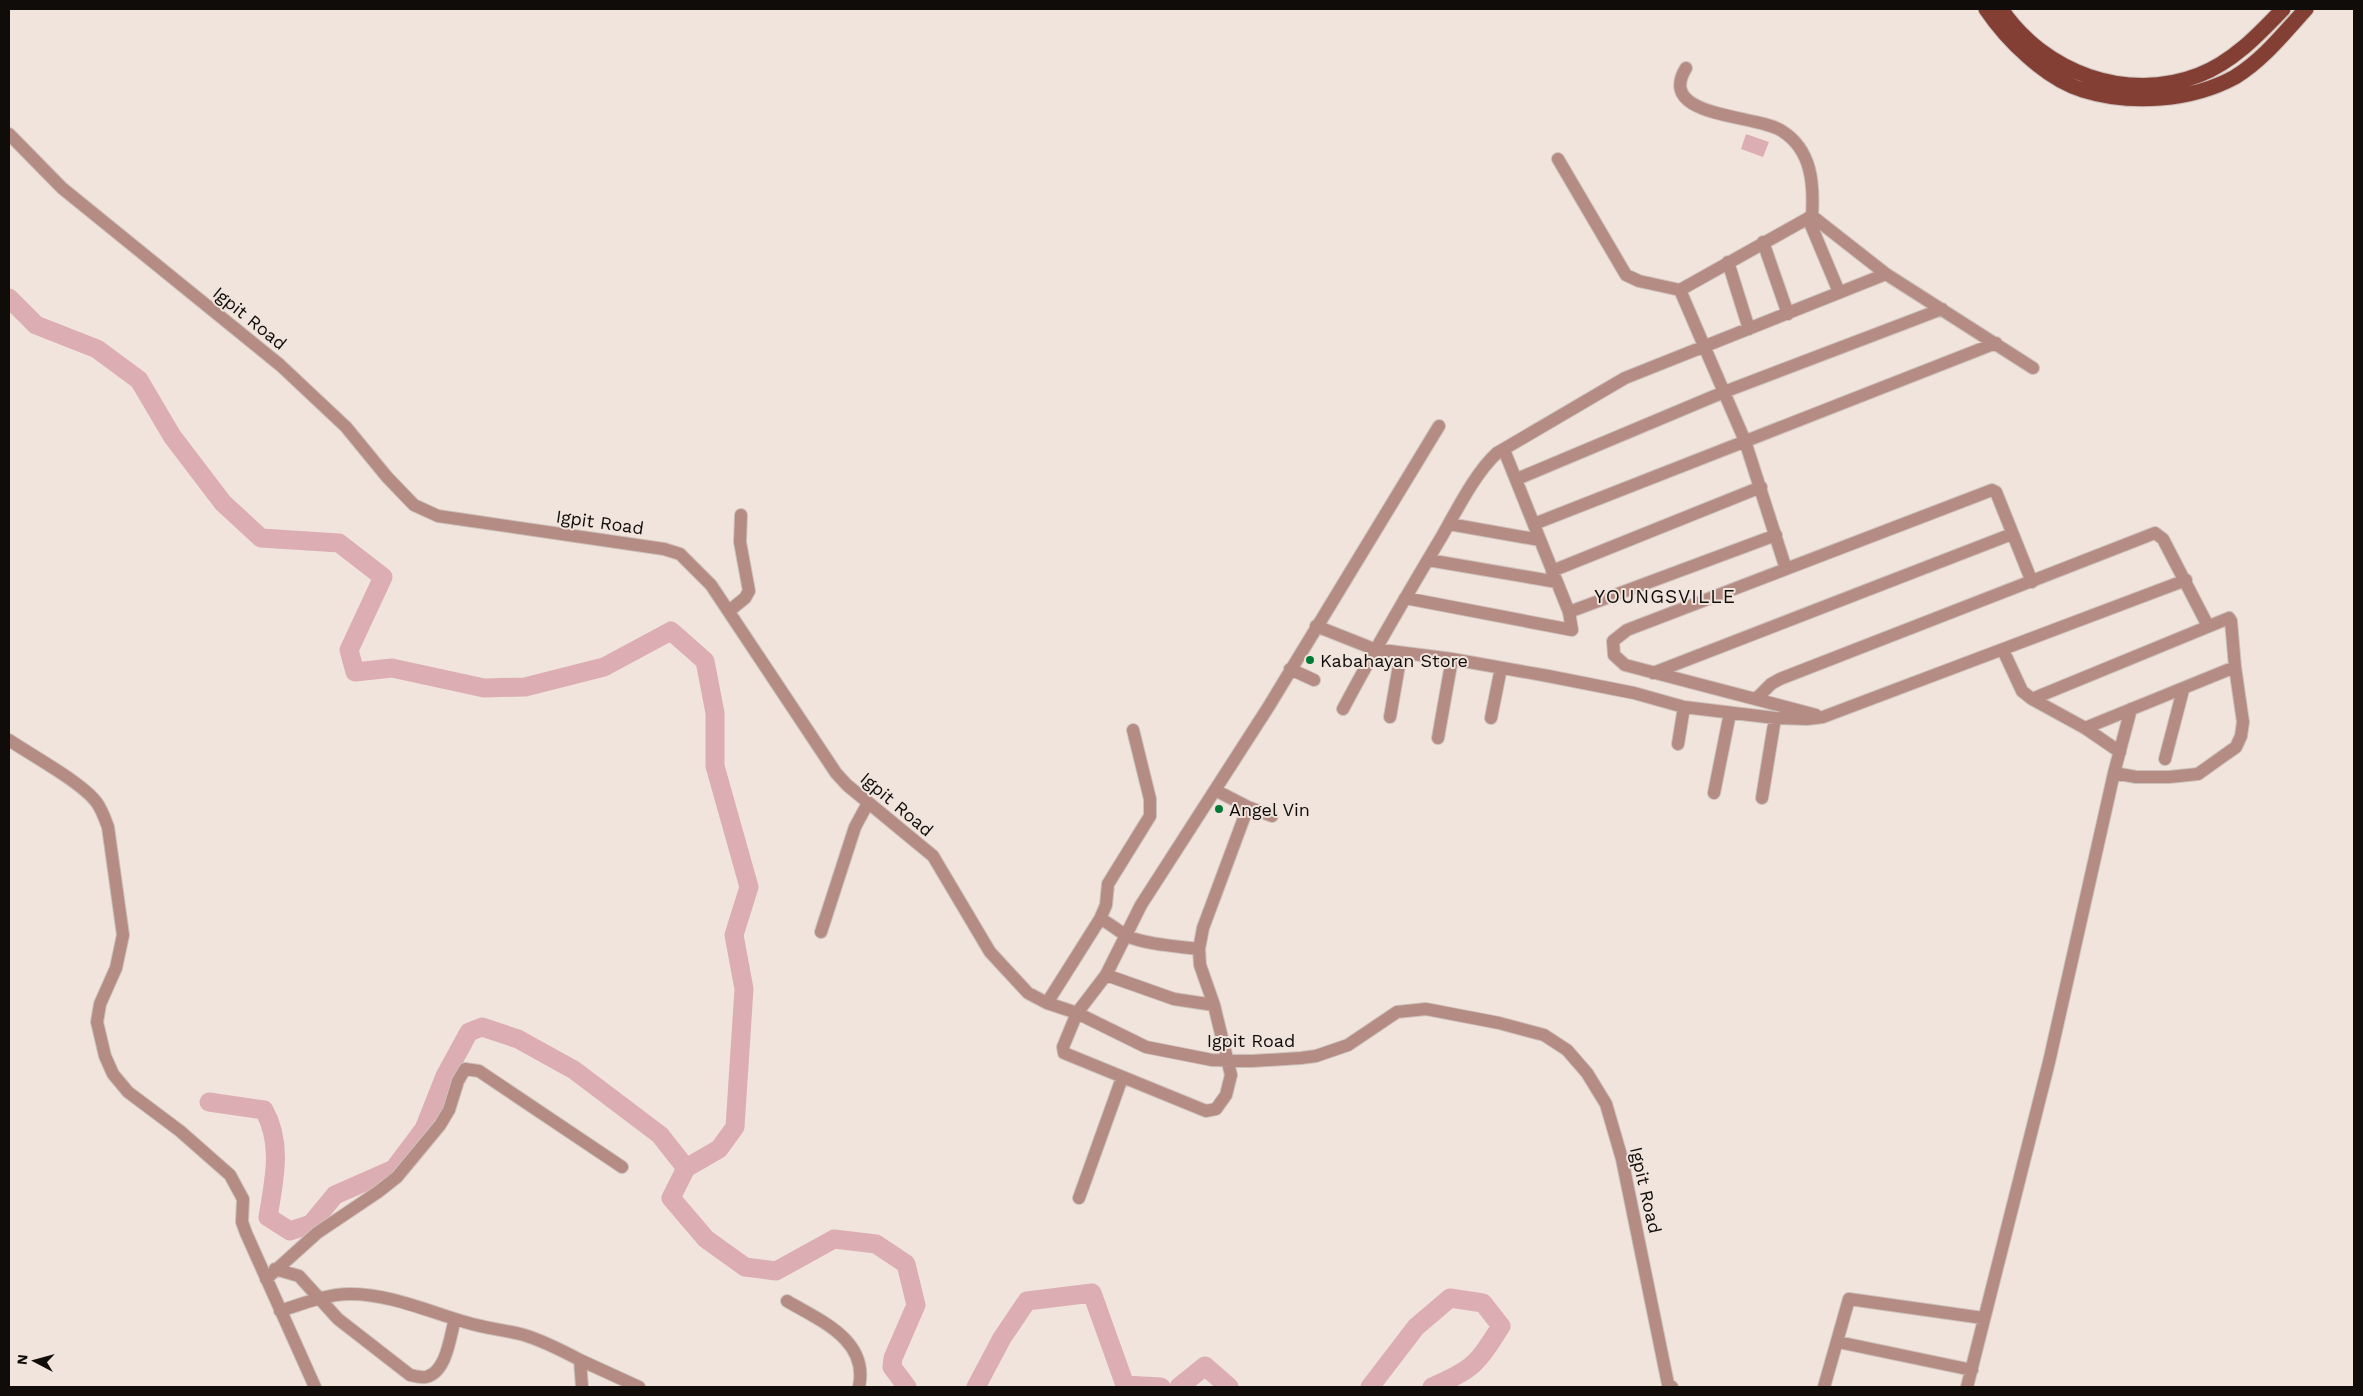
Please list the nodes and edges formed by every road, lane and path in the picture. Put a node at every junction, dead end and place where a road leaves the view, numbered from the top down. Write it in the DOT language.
graph roads {
  1 [pos="1986,9"];
  2 [pos="2001,9"];
  3 [pos="2283,9"];
  4 [pos="2306,9"];
  5 [pos="1686,68"];
  6 [pos="9,134"];
  7 [pos="1558,159"];
  8 [pos="1810,217"];
  9 [pos="1762,242"];
  10 [pos="1728,262"];
  11 [pos="1886,274"];
  12 [pos="1680,290"];
  13 [pos="1839,292"];
  14 [pos="1942,309"];
  15 [pos="1788,314"];
  16 [pos="1749,329"];
  17 [pos="1996,343"];
  18 [pos="1704,347"];
  19 [pos="2033,368"];
  20 [pos="1724,392"];
  21 [pos="1439,426"];
  22 [pos="1745,441"];
  23 [pos="1504,450"];
  24 [pos="1517,479"];
  25 [pos="1761,487"];
  26 [pos="741,515"];
  27 [pos="1449,524"];
  28 [pos="1534,524"];
  29 [pos="2012,534"];
  30 [pos="1776,535"];
  31 [pos="1540,540"];
  32 [pos="1428,560"];
  33 [pos="1786,569"];
  34 [pos="1555,576"];
  35 [pos="2186,580"];
  36 [pos="2032,582"];
  37 [pos="1405,598"];
  38 [pos="729,611"];
  39 [pos="1569,612"];
  40 [pos="1316,626"];
  41 [pos="2208,626"];
  42 [pos="1374,649"];
  43 [pos="2004,650"];
  44 [pos="1402,654"];
  45 [pos="1452,659"];
  46 [pos="2235,667"];
  47 [pos="1501,668"];
  48 [pos="1290,669"];
  49 [pos="1653,673"];
  50 [pos="1314,680"];
  51 [pos="2183,690"];
  52 [pos="1756,699"];
  53 [pos="2032,699"];
  54 [pos="1684,707"];
  55 [pos="1343,709"];
  56 [pos="2131,709"];
  57 [pos="1730,713"];
  58 [pos="1390,716"];
  59 [pos="1823,717"];
  60 [pos="1491,718"];
  61 [pos="1775,718"];
  62 [pos="2085,728"];
  63 [pos="1133,730"];
  64 [pos="1438,738"];
  65 [pos="9,740"];
  66 [pos="1678,744"];
  67 [pos="2120,752"];
  68 [pos="2165,759"];
  69 [pos="2114,773"];
  70 [pos="1215,790"];
  71 [pos="1714,794"];
  72 [pos="1762,798"];
  73 [pos="868,803"];
  74 [pos="1248,807"];
  75 [pos="1272,816"];
  76 [pos="1100,919"];
  77 [pos="821,932"];
  78 [pos="1126,935"];
  79 [pos="1199,949"];
  80 [pos="1106,975"];
  81 [pos="1047,1003"];
  82 [pos="1214,1005"];
  83 [pos="1077,1013"];
  84 [pos="1229,1061"];
  85 [pos="1122,1078"];
  86 [pos="622,1167"];
  87 [pos="1078,1198"];
  88 [pos="275,1269"];
  89 [pos="266,1279"];
  90 [pos="320,1298"];
  91 [pos="787,1301"];
  92 [pos="280,1312"];
  93 [pos="1983,1318"];
  94 [pos="455,1319"];
  95 [pos="1838,1342"];
  96 [pos="580,1360"];
  97 [pos="1972,1370"];
  98 [pos="315,1387"];
  99 [pos="582,1387"];
  100 [pos="640,1387"];
  101 [pos="860,1387"];
  102 [pos="1672,1387"];
  103 [pos="1824,1387"];
  104 [pos="1968,1387"];
  1 -- 4 [label="main road"];
  2 -- 3 [label="main road"];
  5 -- 8 [label="street"];
  6 -- 38 [label="street, Igpit Road"];
  7 -- 12 [label="street"];
  8 -- 9 [label="street"];
  8 -- 11 [label="street"];
  8 -- 13 [label="street"];
  9 -- 10 [label="street"];
  9 -- 15 [label="street"];
  10 -- 12 [label="street"];
  10 -- 16 [label="street"];
  11 -- 13 [label="street"];
  11 -- 14 [label="street"];
  12 -- 18 [label="street"];
  13 -- 15 [label="street"];
  14 -- 17 [label="street"];
  14 -- 20 [label="street"];
  15 -- 16 [label="street"];
  16 -- 18 [label="street"];
  17 -- 19 [label="street"];
  17 -- 22 [label="street"];
  18 -- 20 [label="street"];
  18 -- 23 [label="street"];
  20 -- 22 [label="street"];
  20 -- 24 [label="street"];
  21 -- 40 [label="street"];
  22 -- 25 [label="street"];
  22 -- 28 [label="street"];
  23 -- 24 [label="street"];
  23 -- 27 [label="street"];
  24 -- 28 [label="street"];
  25 -- 30 [label="street"];
  25 -- 34 [label="street"];
  26 -- 38 [label="street"];
  27 -- 31 [label="street"];
  27 -- 32 [label="street"];
  28 -- 31 [label="street"];
  29 -- 33 [label="street"];
  29 -- 36 [label="street"];
  29 -- 49 [label="street"];
  30 -- 33 [label="street"];
  30 -- 39 [label="street"];
  31 -- 34 [label="street"];
  32 -- 34 [label="street"];
  32 -- 37 [label="street"];
  33 -- 49 [label="street"];
  34 -- 39 [label="street"];
  35 -- 36 [label="street"];
  35 -- 41 [label="street"];
  35 -- 43 [label="street"];
  36 -- 52 [label="street"];
  37 -- 39 [label="street"];
  37 -- 42 [label="street"];
  38 -- 73 [label="street, Igpit Road"];
  40 -- 42 [label="street"];
  40 -- 48 [label="street"];
  41 -- 46 [label="street"];
  41 -- 53 [label="street"];
  42 -- 44 [label="street"];
  42 -- 55 [label="street"];
  43 -- 53 [label="street"];
  43 -- 59 [label="street"];
  44 -- 45 [label="street"];
  44 -- 58 [label="street"];
  45 -- 47 [label="street"];
  45 -- 64 [label="street"];
  46 -- 51 [label="street"];
  46 -- 69 [label="street"];
  47 -- 54 [label="street"];
  47 -- 60 [label="street"];
  48 -- 50 [label="street"];
  48 -- 70 [label="street"];
  49 -- 52 [label="street"];
  51 -- 56 [label="street"];
  51 -- 68 [label="street"];
  52 -- 59 [label="street"];
  53 -- 62 [label="street"];
  54 -- 57 [label="street"];
  54 -- 66 [label="street"];
  56 -- 62 [label="street"];
  56 -- 67 [label="street"];
  57 -- 61 [label="street"];
  57 -- 71 [label="street"];
  59 -- 61 [label="street"];
  61 -- 72 [label="street"];
  62 -- 67 [label="street"];
  63 -- 76 [label="street"];
  65 -- 89 [label="street"];
  67 -- 69 [label="street"];
  69 -- 93 [label="street"];
  70 -- 74 [label="street"];
  70 -- 78 [label="street"];
  73 -- 77 [label="street"];
  73 -- 81 [label="street, Igpit Road"];
  74 -- 75 [label="street"];
  74 -- 79 [label="street"];
  76 -- 78 [label="street"];
  76 -- 81 [label="street"];
  78 -- 79 [label="street"];
  78 -- 80 [label="street"];
  79 -- 82 [label="street"];
  80 -- 82 [label="street"];
  80 -- 83 [label="street"];
  81 -- 83 [label="street, Igpit Road"];
  82 -- 84 [label="street"];
  83 -- 84 [label="street, Igpit Road"];
  83 -- 85 [label="street"];
  84 -- 85 [label="street"];
  84 -- 102 [label="street, Igpit Road"];
  85 -- 87 [label="street"];
  86 -- 88 [label="street"];
  88 -- 89 [label="street"];
  88 -- 90 [label="street"];
  89 -- 92 [label="street"];
  90 -- 92 [label="street"];
  90 -- 94 [label="street"];
  90 -- 94 [label="street"];
  91 -- 101 [label="street"];
  92 -- 98 [label="street"];
  93 -- 95 [label="street"];
  93 -- 97 [label="street"];
  94 -- 96 [label="street"];
  95 -- 97 [label="street"];
  95 -- 103 [label="street"];
  96 -- 99 [label="street"];
  96 -- 100 [label="street"];
  97 -- 104 [label="street"];
}
